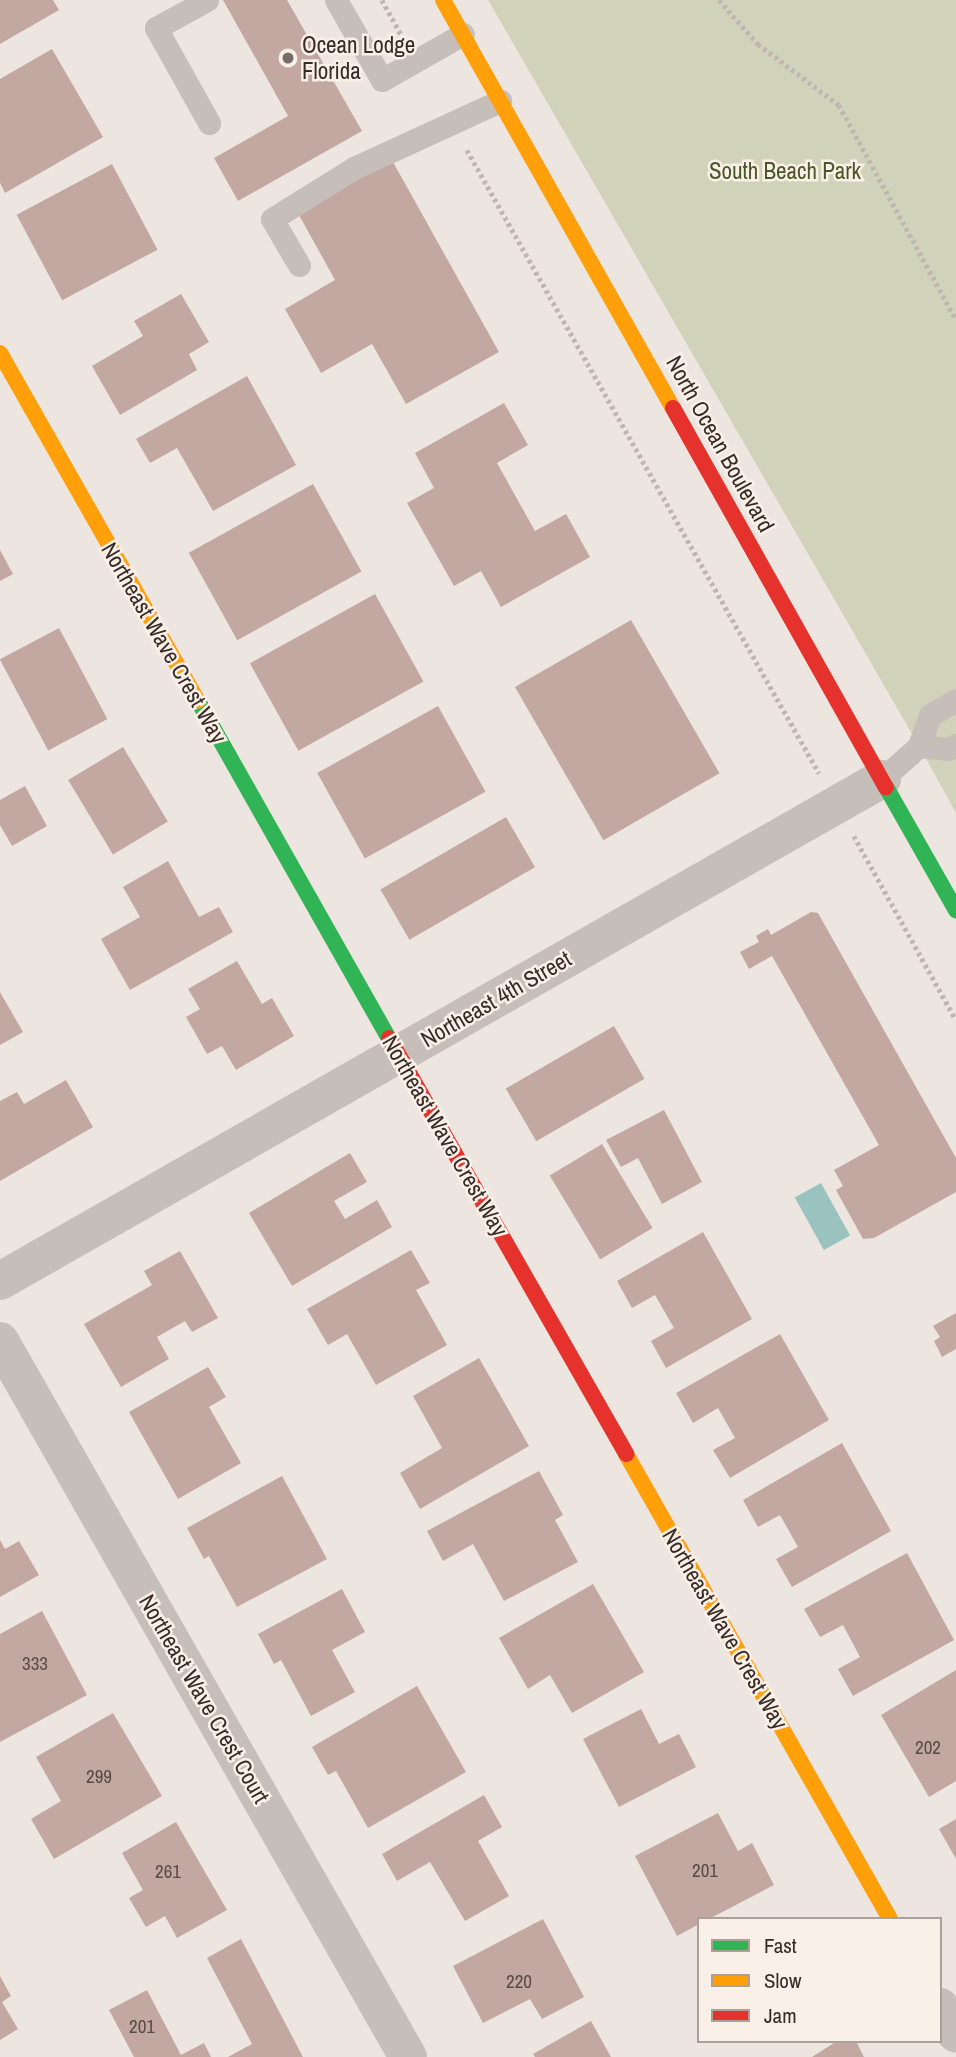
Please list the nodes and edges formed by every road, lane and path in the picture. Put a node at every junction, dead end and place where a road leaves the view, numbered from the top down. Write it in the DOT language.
graph roads {
  1 [pos="207,0"];
  2 [pos="336,0"];
  3 [pos="382,0"];
  4 [pos="443,0"];
  5 [pos="719,0"];
  6 [pos="463,34"];
  7 [pos="416,61"];
  8 [pos="500,101"];
  9 [pos="209,122"];
  10 [pos="451,123"];
  11 [pos="299,265"];
  12 [pos="956,320"];
  13 [pos="0,353"];
  14 [pos="956,700"];
  15 [pos="956,745"];
  16 [pos="919,746"];
  17 [pos="882,779"];
  18 [pos="836,805"];
  19 [pos="956,910"];
  20 [pos="956,1020"];
  21 [pos="398,1054"];
  22 [pos="0,1281"];
  23 [pos="0,1341"];
  24 [pos="889,1917"];
  25 [pos="942,2010"];
  26 [pos="956,2034"];
  27 [pos="408,2057"];
  1 -- 9 [label="lane"];
  2 -- 7 [label="lane"];
  3 -- 7 [label="path"];
  4 -- 6 [label="street, North Ocean Boulevard"];
  5 -- 12 [label="path"];
  6 -- 7 [label="lane"];
  6 -- 8 [label="street, North Ocean Boulevard"];
  8 -- 10 [label="lane"];
  8 -- 17 [label="street, North Ocean Boulevard"];
  10 -- 11 [label="lane"];
  10 -- 18 [label="path"];
  13 -- 21 [label="street, Northeast Wave Crest Way"];
  14 -- 16 [label="lane"];
  15 -- 16 [label="lane"];
  16 -- 17 [label="lane"];
  17 -- 18 [label="street, Northeast 4th Street"];
  17 -- 19 [label="street, North Ocean Boulevard"];
  18 -- 20 [label="path"];
  18 -- 21 [label="street, Northeast 4th Street"];
  21 -- 22 [label="street, Northeast 4th Street"];
  21 -- 24 [label="street, Northeast Wave Crest Way"];
  23 -- 27 [label="street, Northeast Wave Crest Court"];
  25 -- 26 [label="street"];
}
